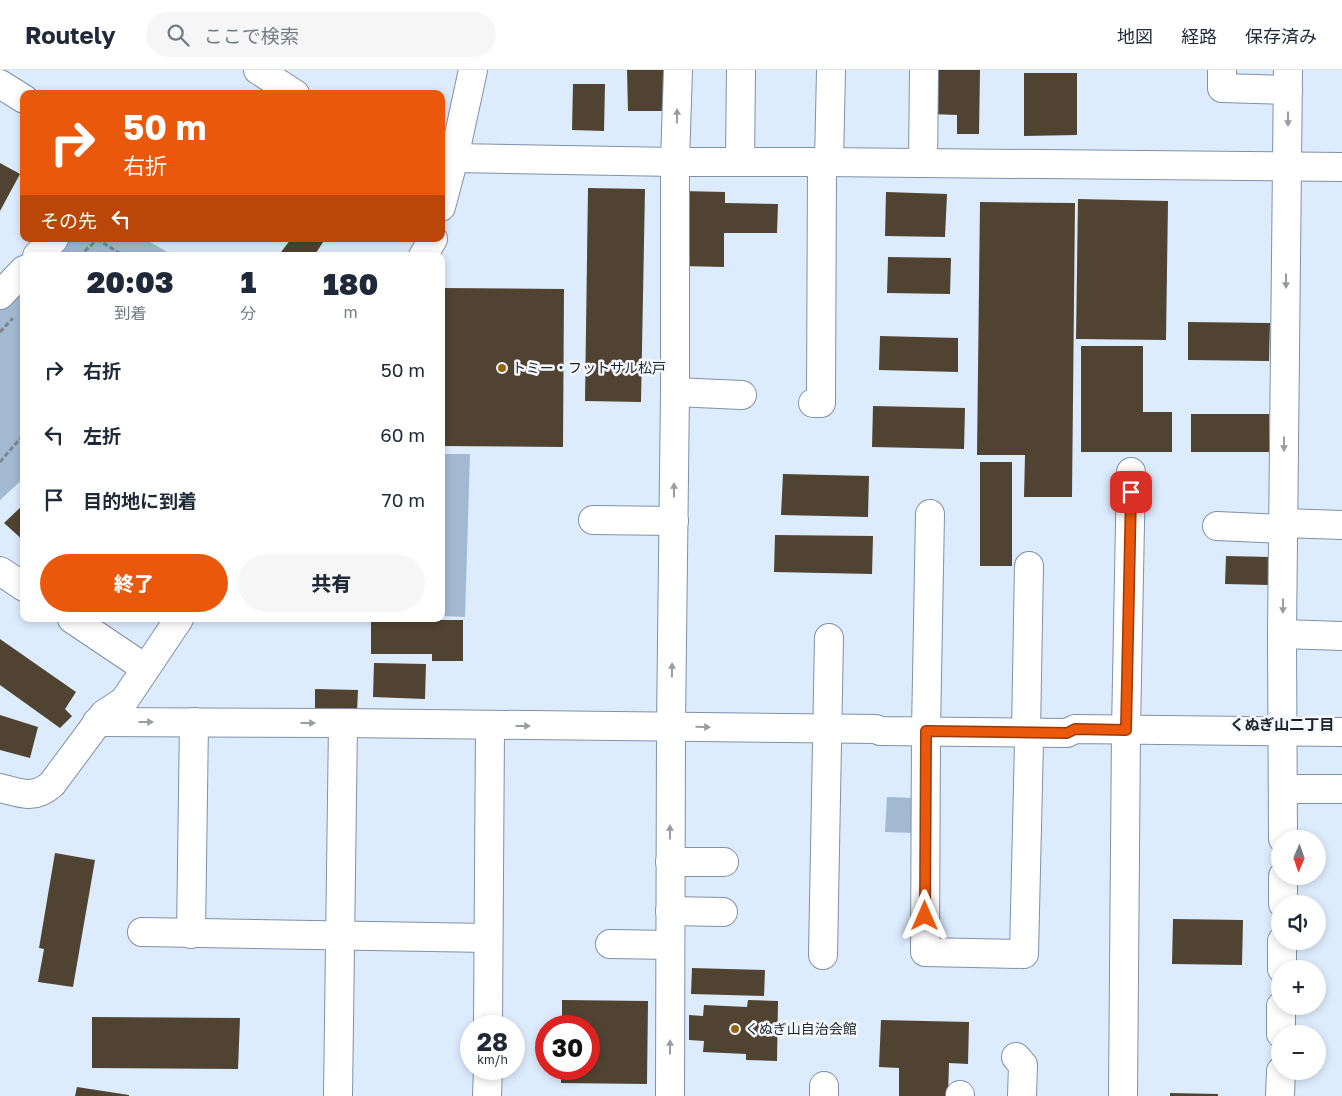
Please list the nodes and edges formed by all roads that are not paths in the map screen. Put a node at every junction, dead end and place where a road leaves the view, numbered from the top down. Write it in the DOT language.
graph roads {
  1 [pos="258,70"];
  2 [pos="473,70"];
  3 [pos="678,70"];
  4 [pos="741,70"];
  5 [pos="831,70"];
  6 [pos="924,70"];
  7 [pos="1222,70"];
  8 [pos="1288,80"];
  9 [pos="0,84"];
  10 [pos="289,90"];
  11 [pos="20,96"];
  12 [pos="454,158"];
  13 [pos="675,162"];
  14 [pos="740,162"];
  15 [pos="826,162"];
  16 [pos="923,163"];
  17 [pos="1288,167"];
  18 [pos="1342,167"];
  19 [pos="445,187"];
  20 [pos="51,242"];
  21 [pos="41,252"];
  22 [pos="20,274"];
  23 [pos="0,295"];
  24 [pos="675,392"];
  25 [pos="742,394"];
  26 [pos="813,403"];
  27 [pos="1131,472"];
  28 [pos="930,514"];
  29 [pos="593,520"];
  30 [pos="674,521"];
  31 [pos="1342,525"];
  32 [pos="1218,526"];
  33 [pos="1284,526"];
  34 [pos="1029,566"];
  35 [pos="76,622"];
  36 [pos="177,622"];
  37 [pos="1282,634"];
  38 [pos="1342,636"];
  39 [pos="829,638"];
  40 [pos="145,668"];
  41 [pos="97,722"];
  42 [pos="194,722"];
  43 [pos="343,723"];
  44 [pos="490,726"];
  45 [pos="671,726"];
  46 [pos="826,728"];
  47 [pos="1126,730"];
  48 [pos="926,731"];
  49 [pos="1026,732"];
  50 [pos="1283,732"];
  51 [pos="1342,732"];
  52 [pos="0,788"];
  53 [pos="1284,788"];
  54 [pos="1342,789"];
  55 [pos="1283,830"];
  56 [pos="670,862"];
  57 [pos="724,862"];
  58 [pos="670,911"];
  59 [pos="723,912"];
  60 [pos="142,932"];
  61 [pos="191,934"];
  62 [pos="340,936"];
  63 [pos="488,938"];
  64 [pos="610,944"];
  65 [pos="670,945"];
  66 [pos="822,955"];
  67 [pos="488,1015"];
  68 [pos="1016,1057"];
  69 [pos="488,1080"];
  70 [pos="1281,1080"];
  71 [pos="338,1096"];
  72 [pos="487,1096"];
  73 [pos="670,1096"];
  74 [pos="1022,1096"];
  75 [pos="1123,1096"];
  76 [pos="1280,1096"];
  1 -- 10 [label="street"];
  2 -- 12 [label="street"];
  13 -- 3 [label="street, one-way"];
  4 -- 14 [label="street"];
  5 -- 15 [label="street"];
  6 -- 16 [label="street"];
  7 -- 8 [label="street"];
  8 -- 17 [label="street, one-way"];
  9 -- 11 [label="street"];
  12 -- 13 [label="street"];
  12 -- 19 [label="street"];
  13 -- 14 [label="street"];
  13 -- 24 [label="street"];
  14 -- 15 [label="street"];
  15 -- 16 [label="street"];
  15 -- 26 [label="street"];
  16 -- 17 [label="street"];
  17 -- 18 [label="street"];
  17 -- 33 [label="street, one-way"];
  20 -- 21 [label="street"];
  22 -- 23 [label="street"];
  24 -- 25 [label="street"];
  30 -- 24 [label="street, one-way"];
  27 -- 47 [label="street"];
  28 -- 48 [label="street"];
  29 -- 30 [label="street"];
  45 -- 30 [label="street, one-way"];
  31 -- 33 [label="street"];
  32 -- 33 [label="street"];
  33 -- 37 [label="street, one-way"];
  34 -- 49 [label="street"];
  35 -- 40 [label="street"];
  36 -- 40 [label="street"];
  37 -- 38 [label="street"];
  37 -- 50 [label="street"];
  39 -- 46 [label="street"];
  40 -- 41 [label="street"];
  41 -- 42 [label="street, one-way"];
  41 -- 52 [label="street"];
  42 -- 43 [label="street, one-way"];
  42 -- 61 [label="street"];
  43 -- 44 [label="street"];
  43 -- 62 [label="street"];
  44 -- 45 [label="street, one-way"];
  44 -- 63 [label="street"];
  45 -- 46 [label="street, one-way"];
  56 -- 45 [label="street, one-way"];
  46 -- 48 [label="street"];
  46 -- 66 [label="street"];
  47 -- 49 [label="street"];
  47 -- 50 [label="street"];
  47 -- 75 [label="street"];
  48 -- 49 [label="street"];
  48 -- 49 [label="street"];
  50 -- 51 [label="street"];
  50 -- 53 [label="street"];
  53 -- 54 [label="street"];
  53 -- 55 [label="street"];
  56 -- 57 [label="street"];
  56 -- 58 [label="street"];
  58 -- 59 [label="street"];
  58 -- 65 [label="street"];
  60 -- 61 [label="street"];
  61 -- 62 [label="street"];
  62 -- 63 [label="street"];
  62 -- 71 [label="street"];
  63 -- 67 [label="street"];
  64 -- 65 [label="street"];
  73 -- 65 [label="street, one-way"];
  68 -- 74 [label="street"];
  69 -- 72 [label="street"];
  70 -- 76 [label="street"];
}
